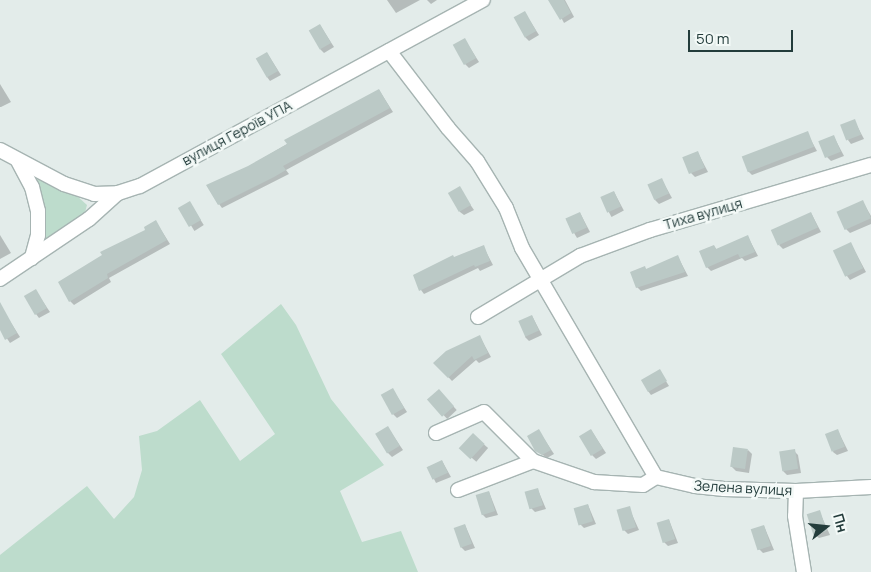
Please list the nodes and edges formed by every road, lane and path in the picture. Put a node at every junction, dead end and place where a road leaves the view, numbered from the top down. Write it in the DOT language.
graph roads {
  1 [pos="483,0"];
  2 [pos="390,51"];
  3 [pos="0,150"];
  4 [pos="18,161"];
  5 [pos="871,165"];
  6 [pos="118,193"];
  7 [pos="32,258"];
  8 [pos="0,279"];
  9 [pos="542,280"];
  10 [pos="478,318"];
  11 [pos="436,433"];
  12 [pos="533,461"];
  13 [pos="656,477"];
  14 [pos="871,486"];
  15 [pos="458,490"];
  16 [pos="796,491"];
  17 [pos="804,572"];
  1 -- 2 [label="street, вулиця Героїв УПА"];
  2 -- 6 [label="street, вулиця Героїв УПА"];
  2 -- 9 [label="street"];
  3 -- 4 [label="street"];
  4 -- 6 [label="street"];
  4 -- 7 [label="street"];
  5 -- 9 [label="street, Тиха вулиця"];
  6 -- 7 [label="street, вулиця Героїв УПА"];
  7 -- 8 [label="street, вулиця Героїв УПА"];
  9 -- 10 [label="street, Тиха вулиця"];
  9 -- 13 [label="street"];
  11 -- 12 [label="street"];
  12 -- 13 [label="street"];
  12 -- 15 [label="street"];
  13 -- 16 [label="street, Зелена вулиця"];
  14 -- 16 [label="street, Зелена вулиця"];
  16 -- 17 [label="street"];
}
